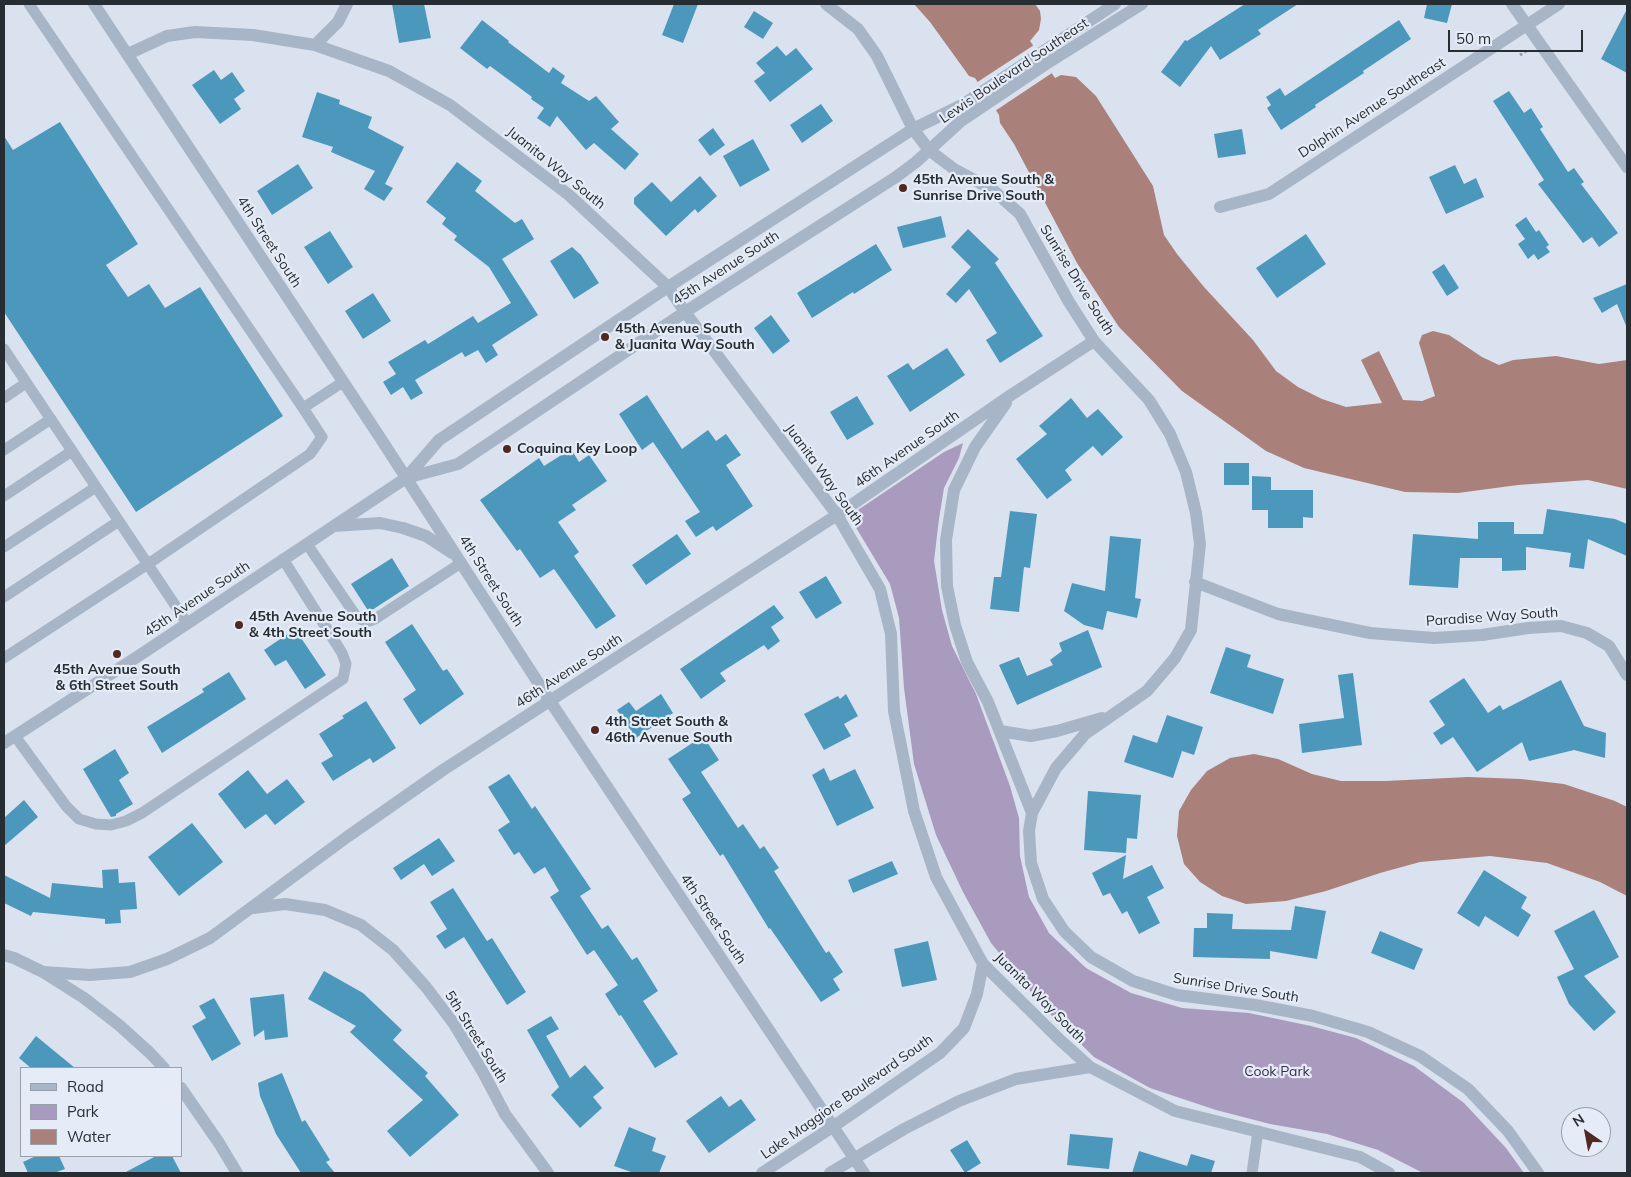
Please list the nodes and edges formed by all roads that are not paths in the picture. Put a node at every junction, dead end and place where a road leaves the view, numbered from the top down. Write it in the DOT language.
graph roads {
  1 [pos="30,4"];
  2 [pos="94,4"];
  3 [pos="347,4"];
  4 [pos="826,4"];
  5 [pos="1115,4"];
  6 [pos="1142,4"];
  7 [pos="1512,4"];
  8 [pos="1559,4"];
  9 [pos="1526,25"];
  10 [pos="315,45"];
  11 [pos="128,54"];
  12 [pos="1043,59"];
  13 [pos="986,97"];
  14 [pos="913,129"];
  15 [pos="930,150"];
  16 [pos="1627,168"];
  17 [pos="1220,207"];
  18 [pos="668,287"];
  19 [pos="684,312"];
  20 [pos="1094,341"];
  21 [pos="4,349"];
  22 [pos="343,382"];
  23 [pos="26,383"];
  24 [pos="1011,395"];
  25 [pos="4,398"];
  26 [pos="303,408"];
  27 [pos="51,419"];
  28 [pos="4,450"];
  29 [pos="72,451"];
  30 [pos="406,478"];
  31 [pos="96,487"];
  32 [pos="4,496"];
  33 [pos="837,515"];
  34 [pos="119,521"];
  35 [pos="333,526"];
  36 [pos="306,544"];
  37 [pos="4,547"];
  38 [pos="283,559"];
  39 [pos="459,560"];
  40 [pos="148,564"];
  41 [pos="1195,582"];
  42 [pos="4,597"];
  43 [pos="187,624"];
  44 [pos="4,658"];
  45 [pos="1627,675"];
  46 [pos="550,702"];
  47 [pos="1111,716"];
  48 [pos="1000,731"];
  49 [pos="15,736"];
  50 [pos="4,743"];
  51 [pos="1032,813"];
  52 [pos="250,908"];
  53 [pos="4,955"];
  54 [pos="983,964"];
  55 [pos="43,972"];
  56 [pos="163,1067"];
  57 [pos="1090,1067"];
  58 [pos="182,1089"];
  59 [pos="834,1126"];
  60 [pos="1258,1131"];
  61 [pos="854,1158"];
  62 [pos="237,1173"];
  63 [pos="548,1173"];
  64 [pos="762,1173"];
  65 [pos="830,1173"];
  66 [pos="864,1173"];
  67 [pos="1252,1173"];
  68 [pos="1389,1173"];
  69 [pos="1538,1173"];
  1 -- 26 [label="lane"];
  2 -- 11 [label="street, 4th Street South"];
  3 -- 10 [label="street"];
  4 -- 14 [label="street, Sunrise Drive South"];
  5 -- 12 [label="street, Lewis Boulevard Southeast"];
  6 -- 12 [label="street, Lewis Boulevard Southeast"];
  7 -- 9 [label="street"];
  8 -- 9 [label="street, Dolphin Avenue Southeast"];
  9 -- 16 [label="street"];
  9 -- 17 [label="street, Dolphin Avenue Southeast"];
  10 -- 11 [label="street, Juanita Way South"];
  10 -- 18 [label="street, Juanita Way South"];
  11 -- 22 [label="street, 4th Street South"];
  12 -- 13 [label="street, Lewis Boulevard Southeast"];
  13 -- 14 [label="street, Lewis Boulevard Southeast"];
  13 -- 15 [label="street, Lewis Boulevard Southeast"];
  14 -- 15 [label="street, Sunrise Drive South"];
  14 -- 18 [label="street, 45th Avenue South"];
  15 -- 19 [label="street, 45th Avenue South"];
  15 -- 20 [label="street, Sunrise Drive South"];
  18 -- 19 [label="street, Juanita Way South"];
  18 -- 30 [label="street, 45th Avenue South"];
  19 -- 30 [label="street, 45th Avenue South"];
  19 -- 33 [label="street, Juanita Way South"];
  20 -- 24 [label="street, 46th Avenue South"];
  20 -- 41 [label="street, Sunrise Drive South"];
  21 -- 23 [label="lane"];
  22 -- 26 [label="lane"];
  22 -- 30 [label="street, 4th Street South"];
  23 -- 25 [label="lane"];
  23 -- 27 [label="lane"];
  24 -- 33 [label="street, 46th Avenue South"];
  24 -- 48 [label="street"];
  26 -- 40 [label="lane"];
  27 -- 28 [label="lane"];
  27 -- 29 [label="lane"];
  29 -- 31 [label="lane"];
  29 -- 32 [label="lane"];
  30 -- 35 [label="street, 45th Avenue South"];
  30 -- 39 [label="street, 4th Street South"];
  31 -- 34 [label="lane"];
  31 -- 37 [label="lane"];
  33 -- 46 [label="street, 46th Avenue South"];
  33 -- 54 [label="street, Juanita Way South"];
  34 -- 40 [label="lane"];
  34 -- 42 [label="lane"];
  35 -- 36 [label="street, 45th Avenue South"];
  35 -- 39 [label="street"];
  36 -- 38 [label="street, 45th Avenue South"];
  36 -- 39 [label="lane"];
  38 -- 43 [label="street, 45th Avenue South"];
  38 -- 49 [label="lane"];
  39 -- 46 [label="street, 4th Street South"];
  40 -- 43 [label="lane"];
  40 -- 44 [label="lane"];
  41 -- 45 [label="street, Paradise Way South"];
  41 -- 47 [label="street, Sunrise Drive South"];
  43 -- 49 [label="street, 45th Avenue South"];
  46 -- 52 [label="street, 46th Avenue South"];
  46 -- 59 [label="street, 4th Street South"];
  47 -- 48 [label="street"];
  47 -- 51 [label="street, Sunrise Drive South"];
  48 -- 51 [label="street"];
  49 -- 50 [label="street, 45th Avenue South"];
  51 -- 69 [label="street, Sunrise Drive South"];
  52 -- 55 [label="street, 46th Avenue South"];
  52 -- 63 [label="street, 5th Street South"];
  53 -- 55 [label="street"];
  54 -- 57 [label="street, Juanita Way South"];
  54 -- 59 [label="street, Lake Maggiore Boulevard South"];
  55 -- 56 [label="street"];
  57 -- 60 [label="street, Juanita Way South"];
  57 -- 61 [label="street"];
  58 -- 62 [label="street"];
  59 -- 61 [label="street, 4th Street South"];
  59 -- 64 [label="street, Lake Maggiore Boulevard South"];
  60 -- 67 [label="lane"];
  60 -- 68 [label="street, Juanita Way South"];
  61 -- 65 [label="street"];
  61 -- 66 [label="street, 4th Street South"];
}
